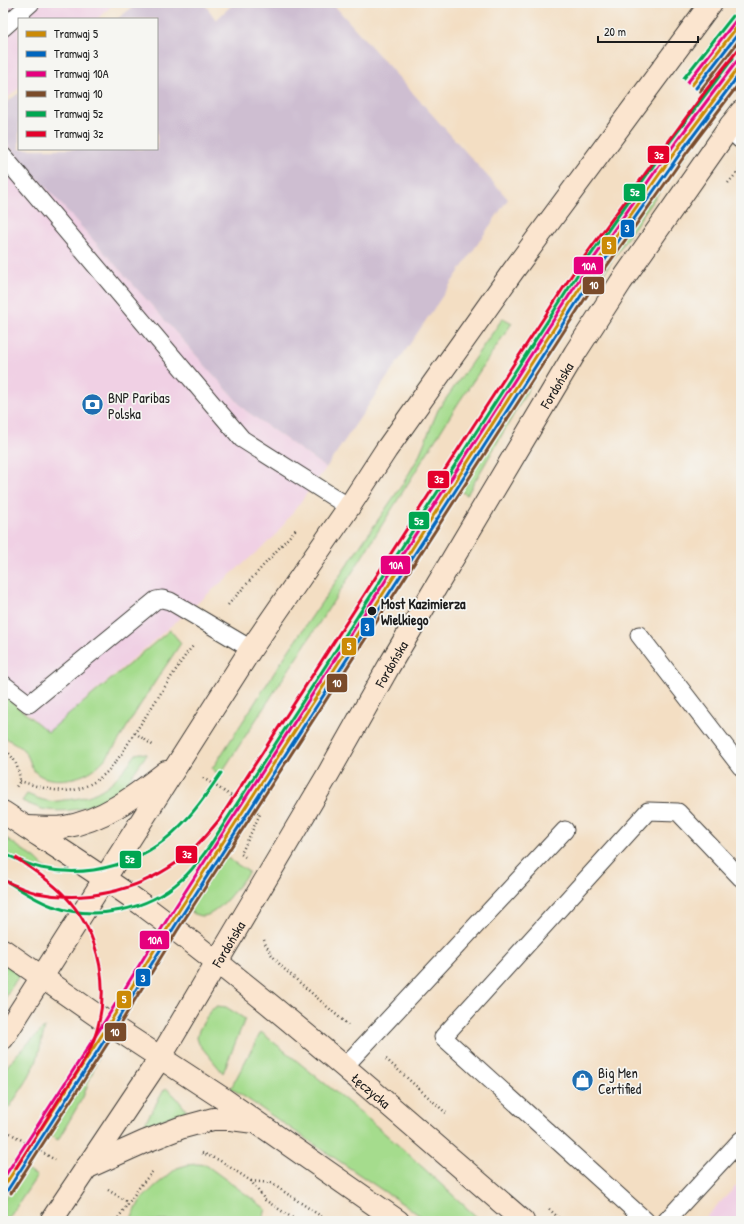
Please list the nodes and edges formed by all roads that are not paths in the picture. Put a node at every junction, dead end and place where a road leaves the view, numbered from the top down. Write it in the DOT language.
graph roads {
  1 [pos="32,3"];
  2 [pos="711,3"];
  3 [pos="3,28"];
  4 [pos="738,125"];
  5 [pos="3,156"];
  6 [pos="349,507"];
  7 [pos="639,635"];
  8 [pos="251,648"];
  9 [pos="3,684"];
  10 [pos="178,762"];
  11 [pos="741,767"];
  12 [pos="3,812"];
  13 [pos="26,827"];
  14 [pos="565,830"];
  15 [pos="104,878"];
  16 [pos="741,878"];
  17 [pos="3,950"];
  18 [pos="217,962"];
  19 [pos="42,976"];
  20 [pos="3,1038"];
  21 [pos="160,1058"];
  22 [pos="345,1066"];
  23 [pos="255,1122"];
  24 [pos="741,1140"];
  25 [pos="86,1168"];
  26 [pos="51,1221"];
  27 [pos="398,1221"];
  28 [pos="524,1221"];
  29 [pos="646,1221"];
  30 [pos="666,1221"];
  1 -- 3 [label="lane"];
  2 -- 6 [label="main road"];
  4 -- 18 [label="main road, Fordońska"];
  5 -- 6 [label="lane"];
  6 -- 8 [label="main road"];
  7 -- 11 [label="lane"];
  8 -- 9 [label="lane"];
  8 -- 10 [label="main road"];
  10 -- 13 [label="main road"];
  10 -- 15 [label="main road"];
  12 -- 13 [label="main road, Łęczycka"];
  13 -- 15 [label="main road, Łęczycka"];
  14 -- 22 [label="lane"];
  15 -- 18 [label="main road, Łęczycka"];
  15 -- 19 [label="main road"];
  16 -- 29 [label="lane"];
  17 -- 19 [label="main road"];
  18 -- 21 [label="main road, Fordońska"];
  18 -- 22 [label="main road, Łęczycka"];
  19 -- 20 [label="main road"];
  19 -- 21 [label="main road"];
  21 -- 23 [label="main road"];
  21 -- 25 [label="main road, Fordońska"];
  22 -- 28 [label="main road, Łęczycka"];
  23 -- 25 [label="main road"];
  23 -- 27 [label="main road"];
  24 -- 30 [label="lane"];
  25 -- 26 [label="main road, Fordońska"];
}
